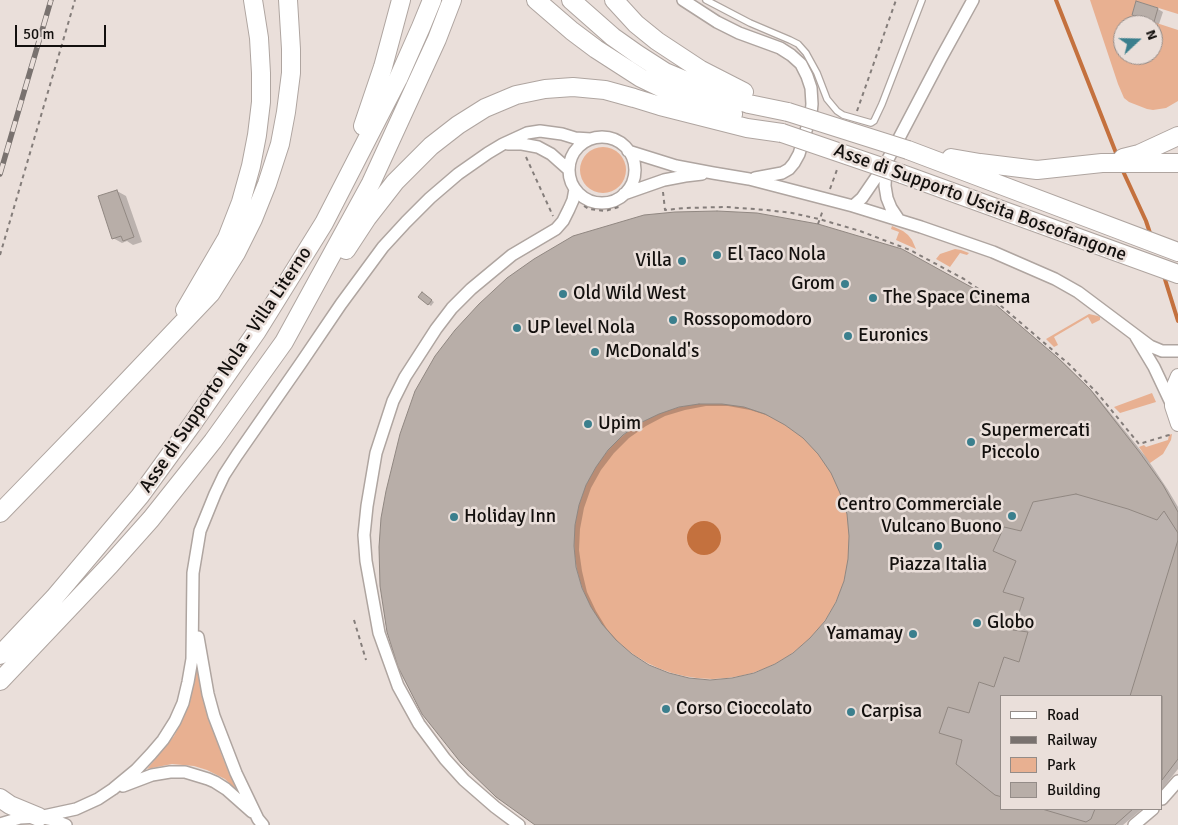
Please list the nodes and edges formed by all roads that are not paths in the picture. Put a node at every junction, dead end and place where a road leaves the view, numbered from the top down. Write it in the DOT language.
graph roads {
  1 [pos="253,0"];
  2 [pos="288,0"];
  3 [pos="401,0"];
  4 [pos="432,0"];
  5 [pos="452,0"];
  6 [pos="536,0"];
  7 [pos="571,0"];
  8 [pos="614,0"];
  9 [pos="682,0"];
  10 [pos="706,0"];
  11 [pos="922,0"];
  12 [pos="973,0"];
  13 [pos="788,112"];
  14 [pos="782,133"];
  15 [pos="1178,136"];
  16 [pos="591,139"];
  17 [pos="503,144"];
  18 [pos="908,150"];
  19 [pos="628,151"];
  20 [pos="1140,159"];
  21 [pos="886,163"];
  22 [pos="1178,163"];
  23 [pos="569,170"];
  24 [pos="712,174"];
  25 [pos="749,179"];
  26 [pos="575,189"];
  27 [pos="624,200"];
  28 [pos="853,206"];
  29 [pos="899,220"];
  30 [pos="324,223"];
  31 [pos="1178,252"];
  32 [pos="1178,274"];
  33 [pos="1136,336"];
  34 [pos="170,337"];
  35 [pos="284,342"];
  36 [pos="1178,351"];
  37 [pos="1178,376"];
  38 [pos="1172,406"];
  39 [pos="1174,428"];
  40 [pos="0,513"];
  41 [pos="194,617"];
  42 [pos="0,655"];
  43 [pos="0,681"];
  44 [pos="1178,781"];
  45 [pos="113,790"];
  46 [pos="0,798"];
  47 [pos="1163,799"];
  48 [pos="1152,810"];
  49 [pos="40,817"];
  50 [pos="261,822"];
  51 [pos="0,824"];
  52 [pos="66,825"];
  53 [pos="519,825"];
  54 [pos="1134,825"];
  1 -- 34 [label="highway"];
  2 -- 34 [label="highway"];
  3 -- 30 [label="highway"];
  4 -- 30 [label="highway, Asse di Supporto Nola - Villa Literno"];
  5 -- 35 [label="highway, Asse di Supporto Nola - Villa Literno"];
  6 -- 14 [label="highway"];
  7 -- 13 [label="highway"];
  8 -- 13 [label="highway"];
  9 -- 25 [label="street"];
  10 -- 11 [label="lane"];
  12 -- 21 [label="street"];
  13 -- 18 [label="highway, Asse di Supporto Uscita Boscofangone, bridge"];
  14 -- 32 [label="highway, Asse di Supporto Uscita Boscofangone, bridge"];
  14 -- 35 [label="highway"];
  15 -- 20 [label="highway"];
  16 -- 17 [label="street"];
  16 -- 19 [label="street"];
  16 -- 23 [label="street"];
  17 -- 23 [label="street"];
  17 -- 41 [label="street"];
  18 -- 20 [label="highway"];
  18 -- 31 [label="highway, Asse di Supporto Uscita Boscofangone"];
  19 -- 24 [label="street"];
  19 -- 27 [label="street"];
  20 -- 22 [label="highway"];
  21 -- 28 [label="street"];
  21 -- 29 [label="street"];
  23 -- 26 [label="street"];
  24 -- 25 [label="street"];
  24 -- 27 [label="street"];
  25 -- 28 [label="street"];
  26 -- 27 [label="street"];
  26 -- 53 [label="street"];
  28 -- 29 [label="street"];
  29 -- 33 [label="street"];
  30 -- 42 [label="highway, Asse di Supporto Nola - Villa Literno"];
  33 -- 36 [label="street"];
  33 -- 38 [label="street"];
  34 -- 40 [label="highway"];
  35 -- 43 [label="highway, Asse di Supporto Nola - Villa Literno"];
  37 -- 38 [label="street"];
  38 -- 39 [label="street"];
  41 -- 45 [label="street"];
  41 -- 50 [label="street"];
  44 -- 47 [label="street"];
  45 -- 49 [label="street"];
  45 -- 50 [label="street"];
  46 -- 49 [label="highway"];
  48 -- 54 [label="street"];
  49 -- 51 [label="street"];
  49 -- 52 [label="street"];
}
